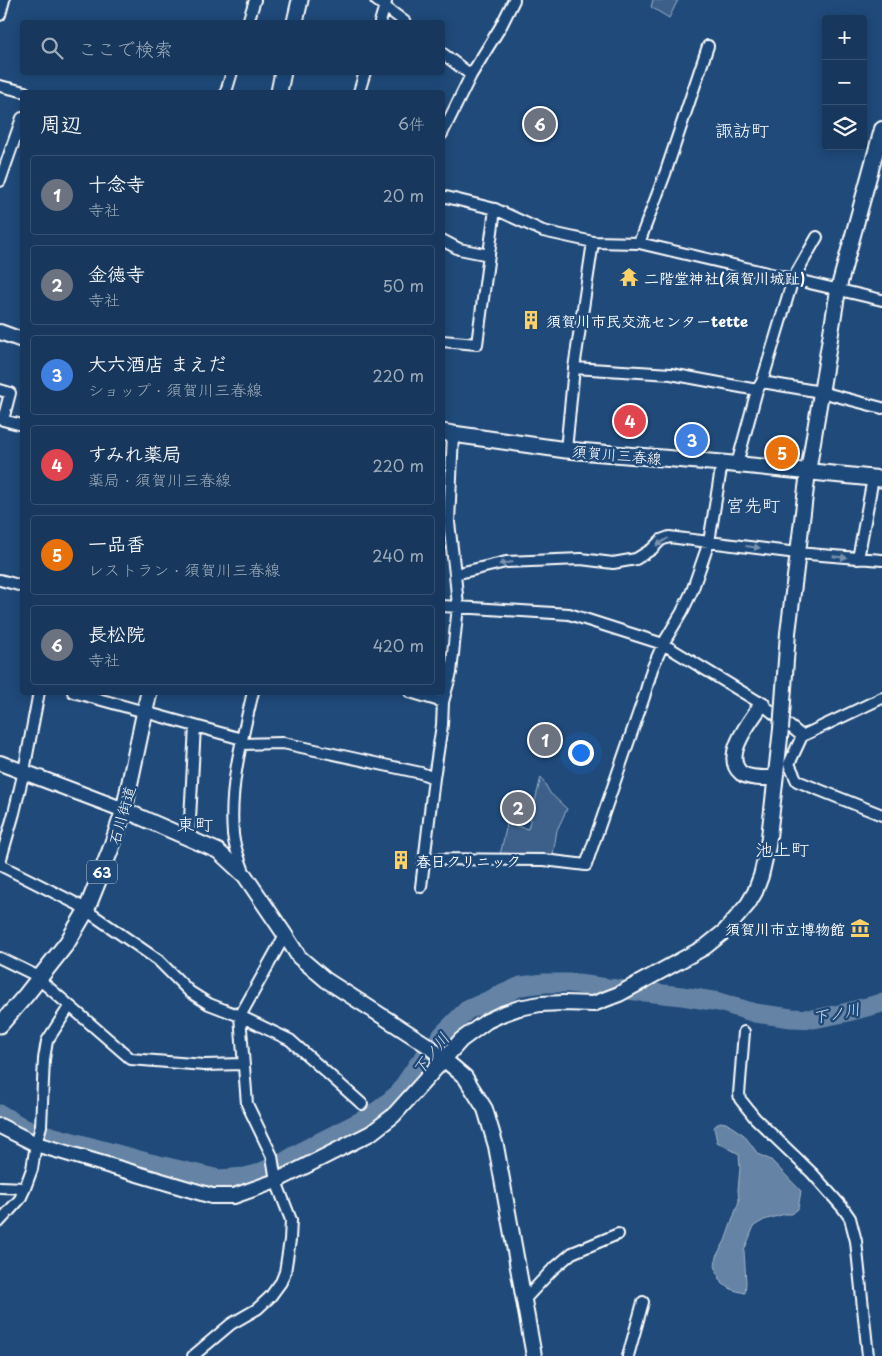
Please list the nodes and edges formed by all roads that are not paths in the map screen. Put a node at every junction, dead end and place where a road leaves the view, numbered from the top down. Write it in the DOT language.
graph roads {
  1 [pos="4,0"];
  2 [pos="254,0"];
  3 [pos="300,0"];
  4 [pos="514,0"];
  5 [pos="382,2"];
  6 [pos="0,14"];
  7 [pos="249,20"];
  8 [pos="295,20"];
  9 [pos="380,20"];
  10 [pos="403,20"];
  11 [pos="708,46"];
  12 [pos="445,55"];
  13 [pos="231,75"];
  14 [pos="282,75"];
  15 [pos="364,75"];
  16 [pos="470,75"];
  17 [pos="0,86"];
  18 [pos="227,90"];
  19 [pos="279,90"];
  20 [pos="360,90"];
  21 [pos="20,91"];
  22 [pos="20,124"];
  23 [pos="445,128"];
  24 [pos="882,129"];
  25 [pos="1,176"];
  26 [pos="445,197"];
  27 [pos="495,209"];
  28 [pos="817,237"];
  29 [pos="445,242"];
  30 [pos="593,242"];
  31 [pos="638,243"];
  32 [pos="489,255"];
  33 [pos="793,279"];
  34 [pos="838,290"];
  35 [pos="882,300"];
  36 [pos="0,332"];
  37 [pos="20,339"];
  38 [pos="445,341"];
  39 [pos="574,368"];
  40 [pos="760,386"];
  41 [pos="0,390"];
  42 [pos="821,392"];
  43 [pos="882,408"];
  44 [pos="20,424"];
  45 [pos="448,433"];
  46 [pos="566,450"];
  47 [pos="730,464"];
  48 [pos="808,472"];
  49 [pos="877,478"];
  50 [pos="446,521"];
  51 [pos="709,542"];
  52 [pos="797,552"];
  53 [pos="858,559"];
  54 [pos="882,560"];
  55 [pos="456,574"];
  56 [pos="0,580"];
  57 [pos="20,585"];
  58 [pos="445,606"];
  59 [pos="458,606"];
  60 [pos="663,644"];
  61 [pos="38,695"];
  62 [pos="82,695"];
  63 [pos="148,695"];
  64 [pos="252,695"];
  65 [pos="420,695"];
  66 [pos="445,695"];
  67 [pos="445,695"];
  68 [pos="882,698"];
  69 [pos="443,702"];
  70 [pos="762,704"];
  71 [pos="145,713"];
  72 [pos="195,726"];
  73 [pos="802,736"];
  74 [pos="242,742"];
  75 [pos="0,763"];
  76 [pos="24,771"];
  77 [pos="434,778"];
  78 [pos="775,778"];
  79 [pos="124,810"];
  80 [pos="882,814"];
  81 [pos="190,838"];
  82 [pos="425,859"];
  83 [pos="0,863"];
  84 [pos="245,876"];
  85 [pos="421,887"];
  86 [pos="86,911"];
  87 [pos="285,935"];
  88 [pos="0,958"];
  89 [pos="39,980"];
  90 [pos="69,1007"];
  91 [pos="240,1016"];
  92 [pos="0,1025"];
  93 [pos="744,1032"];
  94 [pos="444,1059"];
  95 [pos="243,1064"];
  96 [pos="362,1104"];
  97 [pos="0,1126"];
  98 [pos="36,1144"];
  99 [pos="276,1181"];
  100 [pos="0,1187"];
  101 [pos="25,1188"];
  102 [pos="0,1221"];
  103 [pos="618,1234"];
  104 [pos="524,1300"];
  105 [pos="643,1302"];
  106 [pos="192,1356"];
  107 [pos="534,1356"];
  108 [pos="628,1356"];
  109 [pos="868,1356"];
  1 -- 6 [label="street"];
  2 -- 7 [label="street"];
  3 -- 8 [label="main road"];
  4 -- 16 [label="street"];
  5 -- 9 [label="street"];
  5 -- 10 [label="street"];
  11 -- 31 [label="street"];
  12 -- 16 [label="street"];
  13 -- 18 [label="street"];
  14 -- 19 [label="main road"];
  15 -- 20 [label="street"];
  16 -- 23 [label="street"];
  17 -- 21 [label="street"];
  22 -- 25 [label="street"];
  24 -- 34 [label="street"];
  26 -- 27 [label="street"];
  27 -- 30 [label="street"];
  27 -- 32 [label="street"];
  28 -- 33 [label="street"];
  29 -- 32 [label="street"];
  30 -- 31 [label="street"];
  30 -- 39 [label="street"];
  31 -- 33 [label="street"];
  32 -- 38 [label="street"];
  33 -- 34 [label="street"];
  33 -- 40 [label="street"];
  34 -- 35 [label="street"];
  34 -- 42 [label="street"];
  36 -- 37 [label="street"];
  39 -- 40 [label="street"];
  39 -- 46 [label="street"];
  40 -- 42 [label="street"];
  40 -- 47 [label="street"];
  41 -- 44 [label="street"];
  42 -- 43 [label="street"];
  42 -- 48 [label="street"];
  45 -- 46 [label="main road, 須賀川三春線"];
  45 -- 50 [label="street"];
  46 -- 47 [label="main road, 須賀川三春線"];
  47 -- 48 [label="main road, 須賀川三春線"];
  47 -- 51 [label="street"];
  48 -- 49 [label="main road, 須賀川三春線"];
  48 -- 52 [label="street"];
  49 -- 53 [label="street"];
  50 -- 55 [label="street"];
  51 -- 52 [label="street, one-way"];
  51 -- 55 [label="street, one-way"];
  51 -- 60 [label="street"];
  52 -- 53 [label="street, one-way"];
  52 -- 78 [label="street, bridge"];
  53 -- 54 [label="street"];
  55 -- 59 [label="street"];
  56 -- 57 [label="street"];
  58 -- 59 [label="street"];
  59 -- 60 [label="street"];
  59 -- 67 [label="street"];
  60 -- 70 [label="street"];
  60 -- 82 [label="street"];
  61 -- 76 [label="street"];
  62 -- 71 [label="street"];
  63 -- 71 [label="main road, 石川街道 / 63"];
  64 -- 74 [label="street"];
  65 -- 69 [label="street"];
  66 -- 69 [label="street"];
  68 -- 73 [label="street"];
  69 -- 77 [label="street"];
  70 -- 73 [label="street"];
  70 -- 78 [label="street"];
  71 -- 72 [label="street"];
  71 -- 79 [label="main road, 石川街道 / 63"];
  72 -- 74 [label="street"];
  72 -- 81 [label="street"];
  73 -- 80 [label="street"];
  74 -- 77 [label="street"];
  74 -- 84 [label="street"];
  75 -- 76 [label="street"];
  76 -- 79 [label="street"];
  76 -- 83 [label="street"];
  77 -- 82 [label="street"];
  78 -- 94 [label="street"];
  79 -- 81 [label="street"];
  79 -- 86 [label="main road, 石川街道 / 63"];
  81 -- 84 [label="street"];
  82 -- 85 [label="street"];
  83 -- 86 [label="street"];
  84 -- 87 [label="street"];
  86 -- 89 [label="main road, 石川街道 / 63"];
  86 -- 91 [label="street"];
  87 -- 91 [label="street"];
  87 -- 94 [label="street"];
  88 -- 89 [label="street"];
  89 -- 90 [label="street"];
  89 -- 92 [label="main road, 石川街道 / 63"];
  90 -- 95 [label="street"];
  90 -- 98 [label="street"];
  91 -- 95 [label="street"];
  91 -- 96 [label="street"];
  93 -- 109 [label="street"];
  94 -- 99 [label="street"];
  94 -- 104 [label="street"];
  95 -- 99 [label="street"];
  97 -- 98 [label="street"];
  98 -- 99 [label="street"];
  98 -- 101 [label="street"];
  99 -- 106 [label="street"];
  100 -- 101 [label="street"];
  101 -- 102 [label="street"];
  103 -- 104 [label="street"];
  104 -- 107 [label="street"];
  105 -- 108 [label="street"];
}
